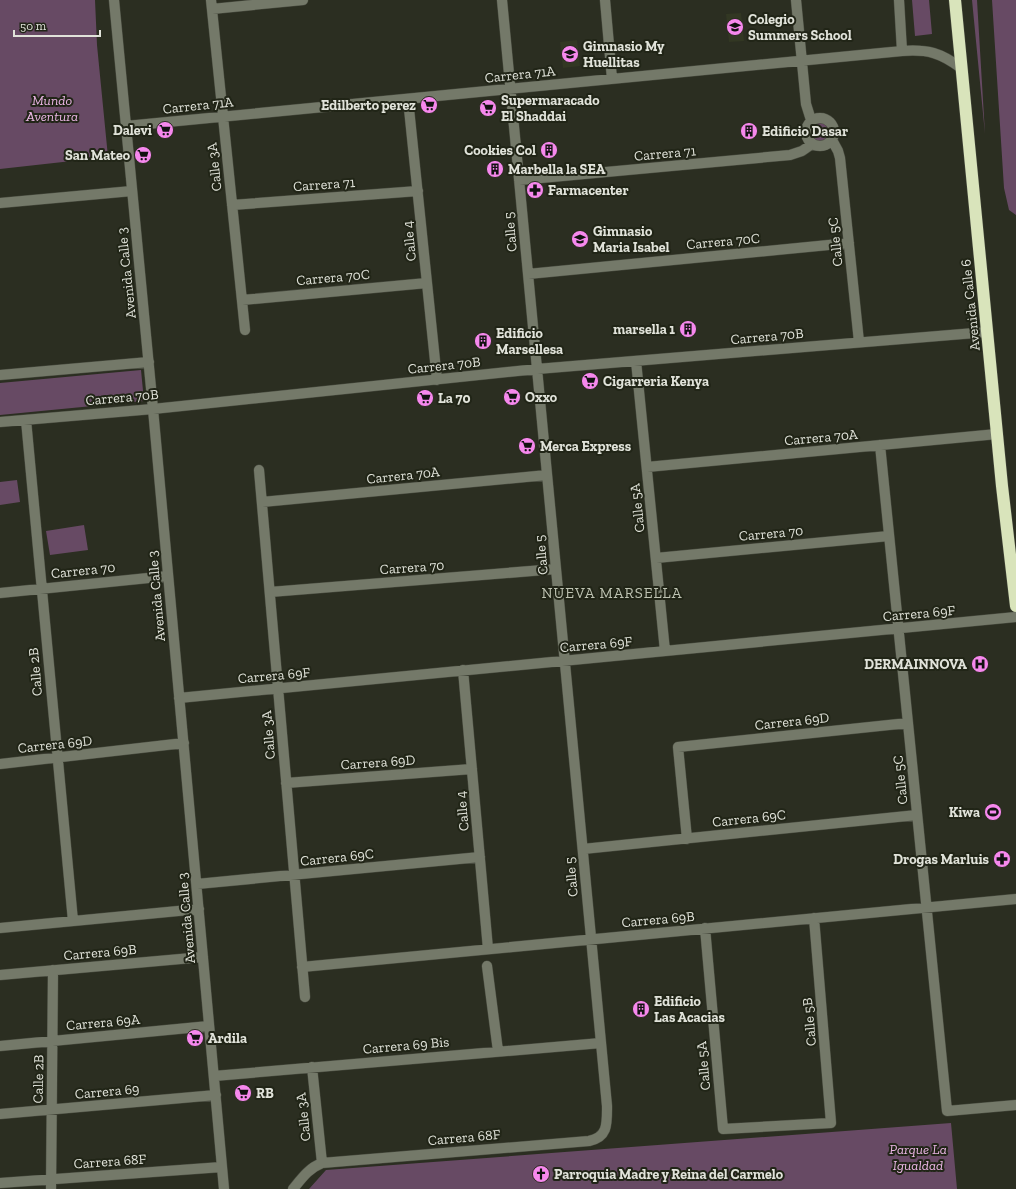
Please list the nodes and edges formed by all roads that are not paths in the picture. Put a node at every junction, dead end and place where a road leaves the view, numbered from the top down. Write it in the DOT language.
graph roads {
  1 [pos="114,0"];
  2 [pos="303,0"];
  3 [pos="502,0"];
  4 [pos="605,0"];
  5 [pos="796,0"];
  6 [pos="899,0"];
  7 [pos="955,0"];
  8 [pos="212,5"];
  9 [pos="902,51"];
  10 [pos="802,61"];
  11 [pos="961,68"];
  12 [pos="612,79"];
  13 [pos="510,89"];
  14 [pos="408,99"];
  15 [pos="223,117"];
  16 [pos="811,120"];
  17 [pos="126,126"];
  18 [pos="832,140"];
  19 [pos="812,144"];
  20 [pos="519,180"];
  21 [pos="132,191"];
  22 [pos="418,192"];
  23 [pos="0,203"];
  24 [pos="232,205"];
  25 [pos="849,243"];
  26 [pos="528,274"];
  27 [pos="427,283"];
  28 [pos="242,300"];
  29 [pos="245,330"];
  30 [pos="987,332"];
  31 [pos="860,342"];
  32 [pos="636,361"];
  33 [pos="149,362"];
  34 [pos="537,369"];
  35 [pos="0,375"];
  36 [pos="437,380"];
  37 [pos="153,409"];
  38 [pos="26,420"];
  39 [pos="0,422"];
  40 [pos="997,434"];
  41 [pos="880,445"];
  42 [pos="647,468"];
  43 [pos="259,470"];
  44 [pos="547,475"];
  45 [pos="262,502"];
  46 [pos="889,536"];
  47 [pos="656,558"];
  48 [pos="556,568"];
  49 [pos="168,576"];
  50 [pos="42,589"];
  51 [pos="270,592"];
  52 [pos="0,593"];
  53 [pos="1016,606"];
  54 [pos="1016,617"];
  55 [pos="899,629"];
  56 [pos="665,651"];
  57 [pos="565,661"];
  58 [pos="463,670"];
  59 [pos="278,688"];
  60 [pos="179,698"];
  61 [pos="908,723"];
  62 [pos="184,743"];
  63 [pos="57,757"];
  64 [pos="0,764"];
  65 [pos="472,770"];
  66 [pos="286,783"];
  67 [pos="917,815"];
  68 [pos="688,839"];
  69 [pos="583,849"];
  70 [pos="480,857"];
  71 [pos="294,875"];
  72 [pos="196,884"];
  73 [pos="1016,899"];
  74 [pos="927,907"];
  75 [pos="199,909"];
  76 [pos="814,918"];
  77 [pos="73,921"];
  78 [pos="0,928"];
  79 [pos="705,928"];
  80 [pos="591,939"];
  81 [pos="488,949"];
  82 [pos="203,957"];
  83 [pos="488,966"];
  84 [pos="302,967"];
  85 [pos="53,970"];
  86 [pos="0,974"];
  87 [pos="305,997"];
  88 [pos="210,1026"];
  89 [pos="53,1041"];
  90 [pos="601,1043"];
  91 [pos="0,1046"];
  92 [pos="498,1051"];
  93 [pos="312,1067"];
  94 [pos="214,1076"];
  95 [pos="216,1095"];
  96 [pos="1016,1105"];
  97 [pos="51,1109"];
  98 [pos="0,1114"];
  99 [pos="723,1129"];
  100 [pos="604,1130"];
  101 [pos="322,1163"];
  102 [pos="222,1167"];
  103 [pos="0,1183"];
  104 [pos="51,1184"];
  105 [pos="224,1189"];
  106 [pos="293,1189"];
  1 -- 17 [label="street, Avenida Calle 3"];
  2 -- 8 [label="street"];
  3 -- 13 [label="street, Calle 5"];
  4 -- 12 [label="street"];
  5 -- 10 [label="street"];
  6 -- 9 [label="street"];
  7 -- 11 [label="highway, Avenida Calle 6"];
  8 -- 15 [label="street, Calle 3A"];
  9 -- 10 [label="street, Carrera 71A"];
  9 -- 11 [label="street, Carrera 71A"];
  10 -- 12 [label="street, Carrera 71A"];
  10 -- 16 [label="street"];
  11 -- 30 [label="highway, Avenida Calle 6"];
  12 -- 13 [label="street, Carrera 71A"];
  13 -- 14 [label="street, Carrera 71A"];
  13 -- 20 [label="street, Calle 5"];
  14 -- 15 [label="street, Carrera 71A"];
  14 -- 22 [label="street, Calle 4"];
  15 -- 17 [label="street, Carrera 71A"];
  15 -- 24 [label="street, Calle 3A"];
  16 -- 18 [label="street"];
  16 -- 19 [label="street"];
  17 -- 21 [label="street, Avenida Calle 3"];
  18 -- 19 [label="street"];
  18 -- 25 [label="street, Calle 5C"];
  19 -- 20 [label="street, Carrera 71"];
  20 -- 26 [label="street, Calle 5"];
  21 -- 23 [label="street"];
  21 -- 33 [label="street, Avenida Calle 3"];
  22 -- 24 [label="street, Carrera 71"];
  22 -- 27 [label="street, Calle 4"];
  24 -- 28 [label="street, Calle 3A"];
  25 -- 26 [label="street, Carrera 70C"];
  25 -- 31 [label="street, Calle 5C"];
  26 -- 34 [label="street, Calle 5"];
  27 -- 28 [label="street, Carrera 70C"];
  27 -- 36 [label="street, Calle 4"];
  28 -- 29 [label="street, Calle 3A"];
  30 -- 31 [label="street, Carrera 70B"];
  30 -- 40 [label="highway, Avenida Calle 6"];
  31 -- 32 [label="street, Carrera 70B"];
  32 -- 34 [label="street, Carrera 70B"];
  32 -- 42 [label="street, Calle 5A"];
  33 -- 35 [label="street"];
  33 -- 37 [label="street, Avenida Calle 3"];
  34 -- 36 [label="street, Carrera 70B"];
  34 -- 44 [label="street, Calle 5"];
  36 -- 37 [label="street, Carrera 70B"];
  37 -- 38 [label="street, Carrera 70B"];
  37 -- 49 [label="street, Avenida Calle 3"];
  38 -- 39 [label="street, Carrera 70B"];
  38 -- 50 [label="street, Calle 2B"];
  40 -- 41 [label="street, Carrera 70A"];
  40 -- 53 [label="highway, Avenida Calle 6"];
  41 -- 42 [label="street, Carrera 70A"];
  41 -- 46 [label="street, Calle 5C"];
  42 -- 47 [label="street, Calle 5A"];
  43 -- 45 [label="street, Calle 3A"];
  44 -- 45 [label="street, Carrera 70A"];
  44 -- 48 [label="street, Calle 5"];
  45 -- 51 [label="street, Calle 3A"];
  46 -- 47 [label="street, Carrera 70"];
  46 -- 55 [label="street, Calle 5C"];
  47 -- 56 [label="street, Calle 5A"];
  48 -- 51 [label="street, Carrera 70"];
  48 -- 57 [label="street, Calle 5"];
  49 -- 50 [label="street, Carrera 70"];
  49 -- 60 [label="street, Avenida Calle 3"];
  50 -- 52 [label="street, Carrera 70"];
  50 -- 63 [label="street, Calle 2B"];
  51 -- 59 [label="street, Calle 3A"];
  54 -- 55 [label="street, Carrera 69F"];
  55 -- 56 [label="street, Carrera 69F"];
  55 -- 61 [label="street, Calle 5C"];
  56 -- 57 [label="street, Carrera 69F"];
  57 -- 58 [label="street, Carrera 69F"];
  57 -- 69 [label="street, Calle 5"];
  58 -- 59 [label="street, Carrera 69F"];
  58 -- 65 [label="street, Calle 4"];
  59 -- 60 [label="street, Carrera 69F"];
  59 -- 66 [label="street, Calle 3A"];
  60 -- 62 [label="street, Avenida Calle 3"];
  61 -- 67 [label="street, Calle 5C"];
  61 -- 68 [label="street, Carrera 69D"];
  62 -- 63 [label="street, Carrera 69D"];
  62 -- 72 [label="street, Avenida Calle 3"];
  63 -- 64 [label="street, Carrera 69D"];
  63 -- 77 [label="street, Calle 2B"];
  65 -- 66 [label="street, Carrera 69D"];
  65 -- 70 [label="street, Calle 4"];
  66 -- 71 [label="street, Calle 3A"];
  67 -- 68 [label="street, Carrera 69C"];
  67 -- 74 [label="street, Calle 5C"];
  68 -- 69 [label="street, Carrera 69C"];
  69 -- 80 [label="street, Calle 5"];
  70 -- 71 [label="street, Carrera 69C"];
  70 -- 81 [label="street, Calle 4"];
  71 -- 72 [label="street, Carrera 69C"];
  71 -- 84 [label="street, Calle 3A"];
  72 -- 75 [label="street, Avenida Calle 3"];
  73 -- 74 [label="street, Carrera 69B"];
  74 -- 76 [label="street, Carrera 69B"];
  74 -- 96 [label="street, Calle 5C"];
  75 -- 77 [label="street"];
  75 -- 82 [label="street, Avenida Calle 3"];
  76 -- 79 [label="street, Carrera 69B"];
  76 -- 99 [label="street, Calle 5B"];
  77 -- 78 [label="street"];
  79 -- 80 [label="street, Carrera 69B"];
  79 -- 99 [label="street, Calle 5A"];
  80 -- 81 [label="street, Carrera 69B"];
  80 -- 90 [label="street, Calle 5"];
  81 -- 84 [label="street, Carrera 69B"];
  82 -- 85 [label="street, Carrera 69B"];
  82 -- 88 [label="street, Avenida Calle 3"];
  83 -- 92 [label="street"];
  84 -- 87 [label="street, Calle 3A"];
  85 -- 86 [label="street, Carrera 69B"];
  85 -- 89 [label="street, Calle 2B"];
  88 -- 89 [label="street, Carrera 69A"];
  88 -- 94 [label="street, Avenida Calle 3"];
  89 -- 91 [label="street, Carrera 69A"];
  89 -- 97 [label="street, Calle 2B"];
  90 -- 92 [label="street, Carrera 69 Bis"];
  90 -- 100 [label="street, Calle 5"];
  92 -- 93 [label="street, Carrera 69 Bis"];
  93 -- 94 [label="street, Carrera 69 Bis"];
  93 -- 101 [label="street, Calle 3A"];
  94 -- 95 [label="street, Avenida Calle 3"];
  95 -- 97 [label="street, Carrera 69"];
  95 -- 102 [label="street, Avenida Calle 3"];
  97 -- 98 [label="street, Carrera 69"];
  97 -- 104 [label="street, Calle 2B"];
  100 -- 101 [label="street, Carrera 68F"];
  101 -- 106 [label="street"];
  102 -- 104 [label="street, Carrera 68F"];
  102 -- 105 [label="street, Avenida Calle 3"];
  103 -- 104 [label="street, Carrera 68F"];
}
